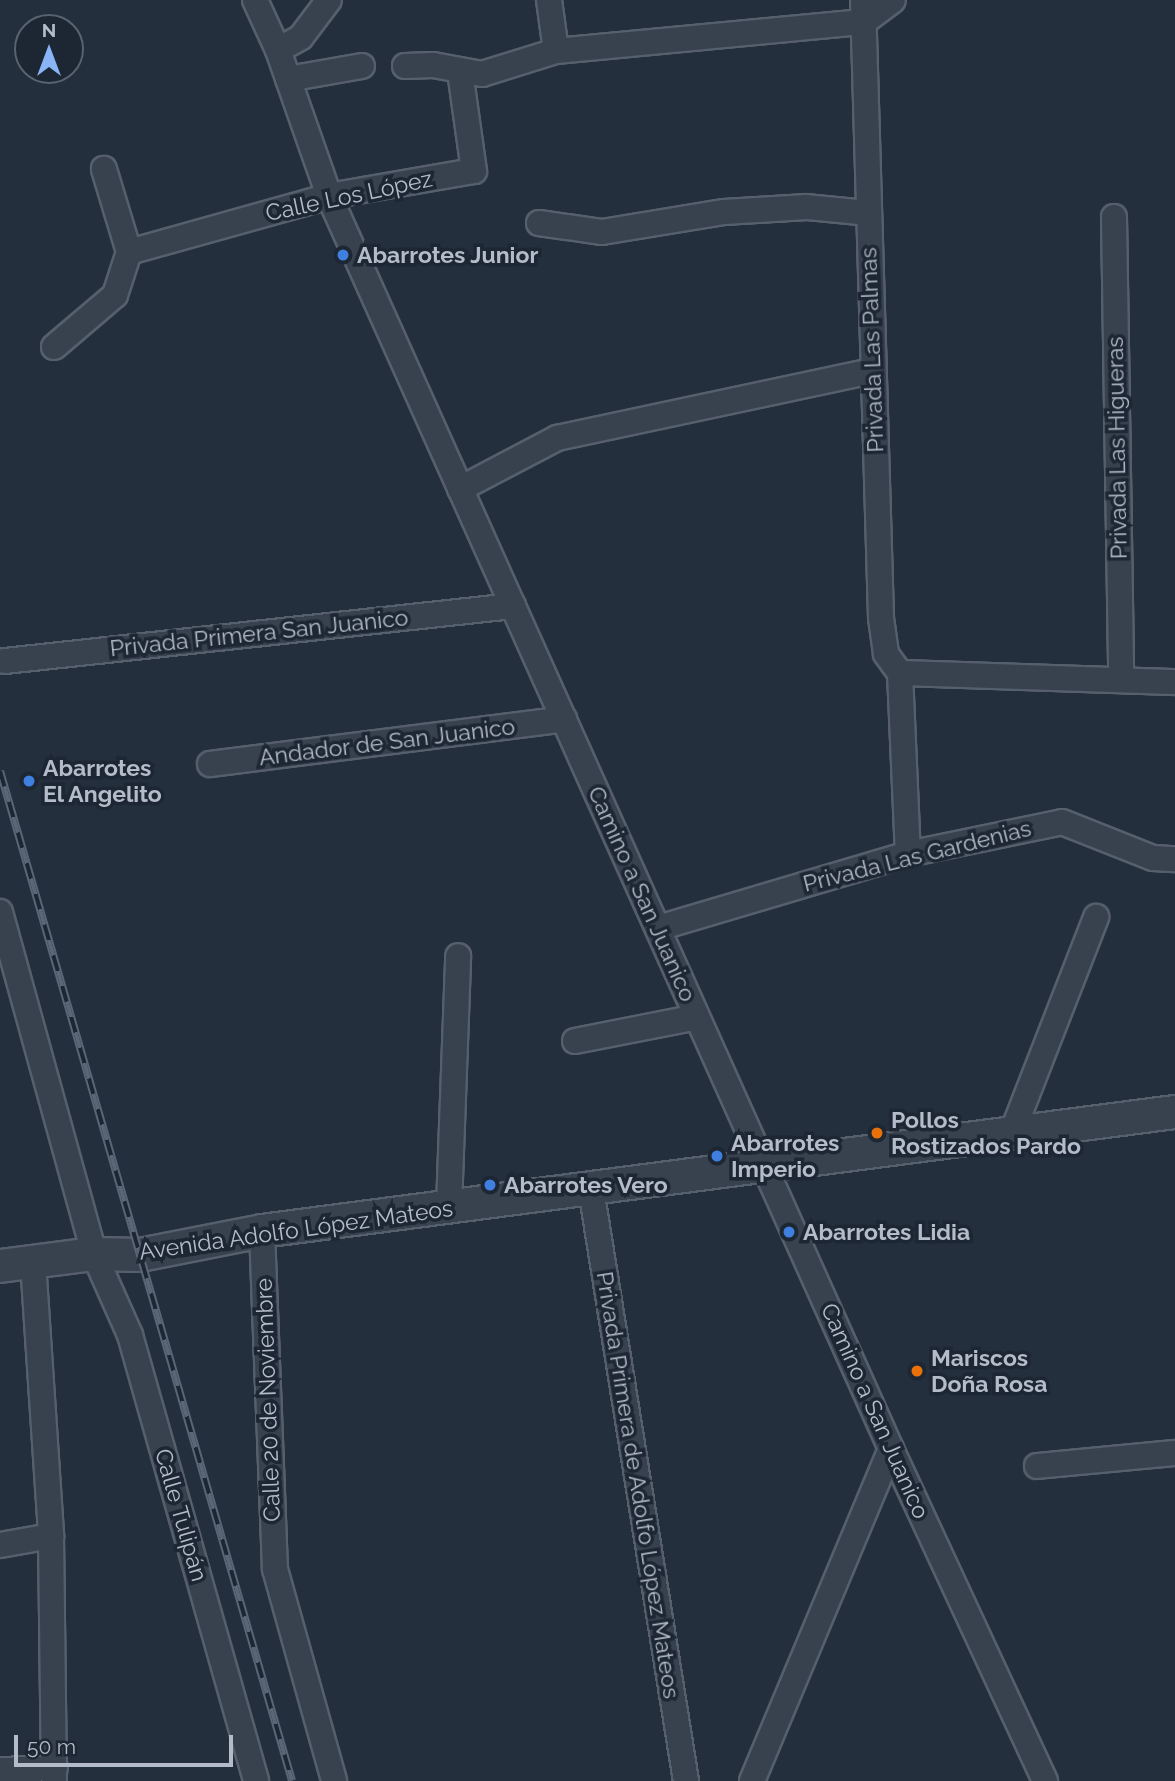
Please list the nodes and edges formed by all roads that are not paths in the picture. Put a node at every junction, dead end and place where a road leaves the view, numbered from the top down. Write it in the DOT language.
graph roads {
  1 [pos="255,0"];
  2 [pos="329,0"];
  3 [pos="549,0"];
  4 [pos="893,0"];
  5 [pos="863,11"];
  6 [pos="278,50"];
  7 [pos="556,51"];
  8 [pos="362,66"];
  9 [pos="405,66"];
  10 [pos="460,71"];
  11 [pos="288,79"];
  12 [pos="104,169"];
  13 [pos="329,196"];
  14 [pos="868,213"];
  15 [pos="1114,218"];
  16 [pos="539,223"];
  17 [pos="129,252"];
  18 [pos="54,347"];
  19 [pos="873,372"];
  20 [pos="460,489"];
  21 [pos="513,606"];
  22 [pos="5,661"];
  23 [pos="900,673"];
  24 [pos="1121,678"];
  25 [pos="1175,682"];
  26 [pos="564,719"];
  27 [pos="210,764"];
  28 [pos="908,854"];
  29 [pos="1175,859"];
  30 [pos="0,912"];
  31 [pos="1096,917"];
  32 [pos="658,928"];
  33 [pos="458,956"];
  34 [pos="697,1017"];
  35 [pos="575,1041"];
  36 [pos="1175,1112"];
  37 [pos="1012,1133"];
  38 [pos="765,1166"];
  39 [pos="591,1188"];
  40 [pos="449,1207"];
  41 [pos="262,1231"];
  42 [pos="94,1254"];
  43 [pos="33,1262"];
  44 [pos="0,1266"];
  45 [pos="891,1449"];
  46 [pos="1175,1453"];
  47 [pos="1037,1466"];
  48 [pos="51,1535"];
  49 [pos="0,1545"];
  50 [pos="0,1770"];
  51 [pos="55,1775"];
  52 [pos="257,1781"];
  53 [pos="334,1781"];
  54 [pos="686,1781"];
  55 [pos="752,1781"];
  56 [pos="1045,1781"];
  1 -- 6 [label="street, Camino a San Juanico"];
  2 -- 6 [label="street"];
  3 -- 7 [label="street"];
  4 -- 5 [label="street"];
  5 -- 7 [label="street"];
  5 -- 14 [label="street, Privada Las Palmas"];
  6 -- 11 [label="street, Camino a San Juanico"];
  7 -- 10 [label="street"];
  8 -- 11 [label="street"];
  9 -- 10 [label="street"];
  10 -- 13 [label="street, Calle Los López"];
  11 -- 13 [label="street, Camino a San Juanico"];
  12 -- 17 [label="street"];
  13 -- 17 [label="street, Calle Los López"];
  13 -- 20 [label="street, Camino a San Juanico"];
  14 -- 16 [label="street"];
  14 -- 19 [label="street, Privada Las Palmas"];
  15 -- 24 [label="street, Privada Las Higueras"];
  17 -- 18 [label="street"];
  19 -- 20 [label="street"];
  19 -- 23 [label="street, Privada Las Palmas"];
  20 -- 21 [label="street, Camino a San Juanico"];
  21 -- 22 [label="street, Privada Primera San Juanico"];
  21 -- 26 [label="street, Camino a San Juanico"];
  23 -- 24 [label="street"];
  23 -- 28 [label="street"];
  24 -- 25 [label="street"];
  26 -- 27 [label="street, Andador de San Juanico"];
  26 -- 32 [label="street, Camino a San Juanico"];
  28 -- 29 [label="street, Privada Las Gardenias"];
  28 -- 32 [label="street, Privada Las Gardenias"];
  30 -- 42 [label="street, Calle Tulipán"];
  31 -- 37 [label="street"];
  32 -- 34 [label="street, Camino a San Juanico"];
  33 -- 40 [label="street"];
  34 -- 35 [label="street"];
  34 -- 38 [label="street, Camino a San Juanico"];
  36 -- 37 [label="street, Avenida Adolfo López Mateos"];
  37 -- 38 [label="street, Avenida Adolfo López Mateos"];
  38 -- 39 [label="street, Avenida Adolfo López Mateos"];
  38 -- 45 [label="street, Camino a San Juanico"];
  39 -- 40 [label="street, Avenida Adolfo López Mateos"];
  39 -- 54 [label="street, Privada Primera de Adolfo López Mateos"];
  40 -- 41 [label="street, Avenida Adolfo López Mateos"];
  41 -- 42 [label="street, Avenida Adolfo López Mateos"];
  41 -- 53 [label="street, Calle 20 de Noviembre"];
  42 -- 43 [label="street, Avenida Adolfo López Mateos"];
  42 -- 52 [label="street, Calle Tulipán"];
  43 -- 44 [label="street, Avenida Adolfo López Mateos"];
  43 -- 48 [label="street"];
  45 -- 55 [label="street"];
  45 -- 56 [label="street, Camino a San Juanico"];
  46 -- 47 [label="street"];
  48 -- 49 [label="street"];
  48 -- 51 [label="street"];
  50 -- 51 [label="street"];
}
